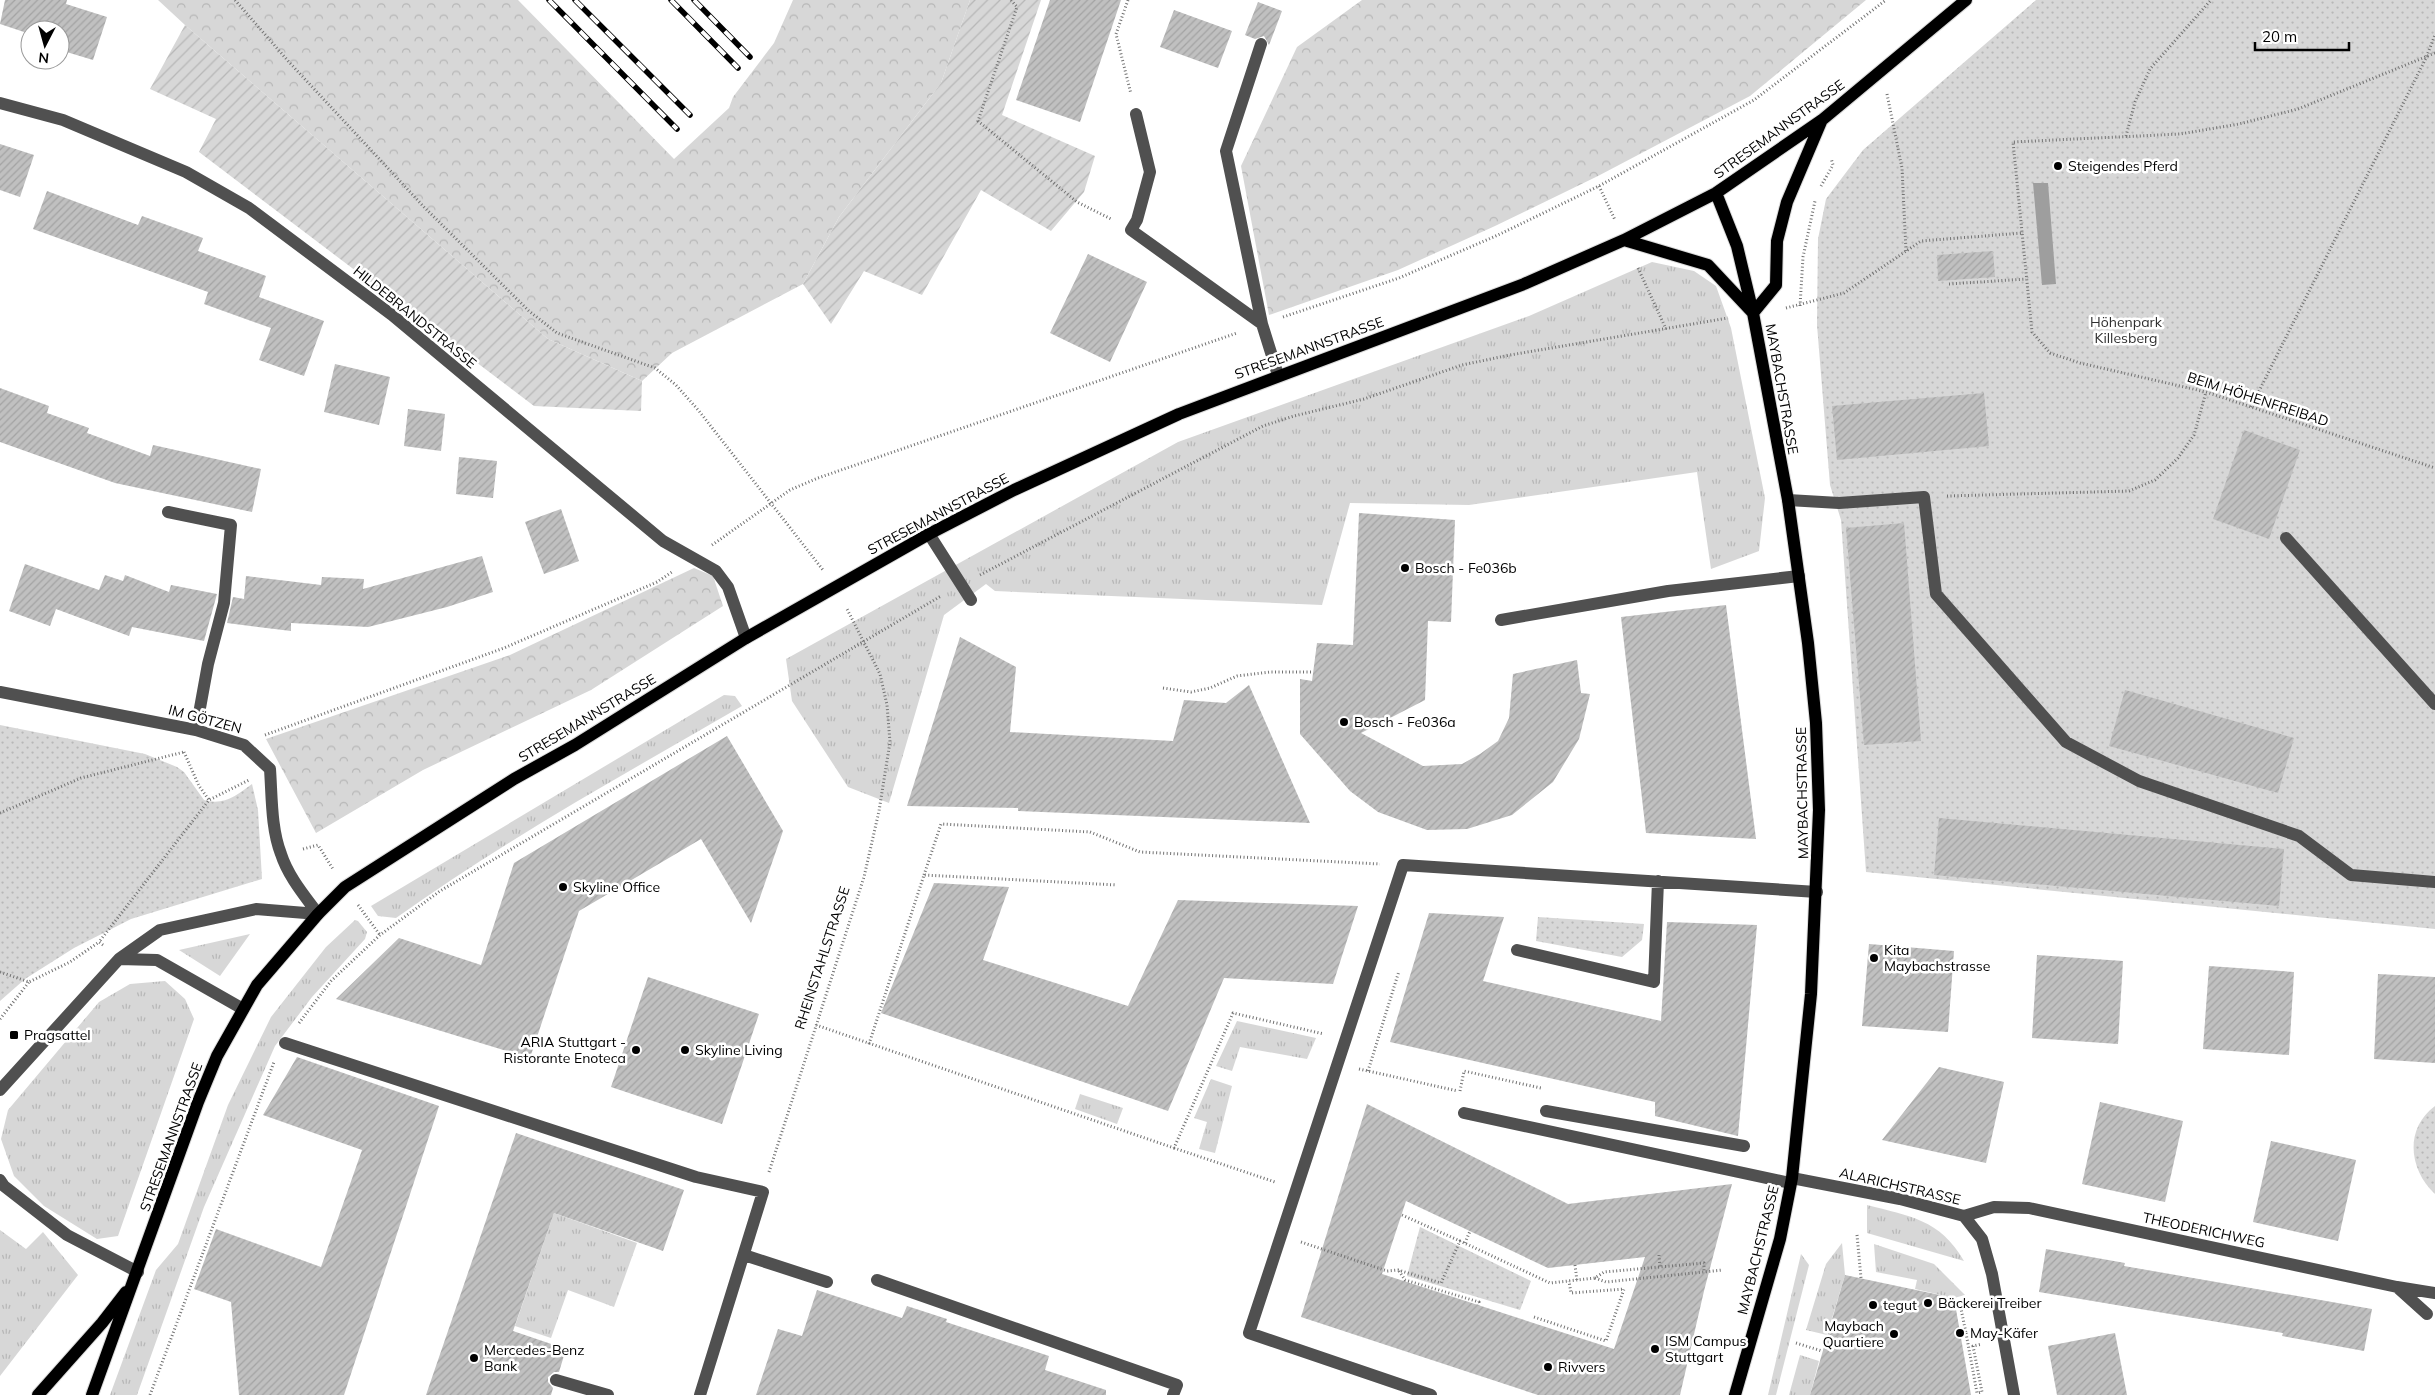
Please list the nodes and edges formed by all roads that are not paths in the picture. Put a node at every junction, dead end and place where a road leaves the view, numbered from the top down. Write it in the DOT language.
graph roads {
  1 [pos="1966,0"];
  2 [pos="1261,44"];
  3 [pos="0,103"];
  4 [pos="1136,114"];
  5 [pos="1822,120"];
  6 [pos="1716,193"];
  7 [pos="1624,240"];
  8 [pos="1753,313"];
  9 [pos="1262,324"];
  10 [pos="1278,375"];
  11 [pos="1788,500"];
  12 [pos="168,512"];
  13 [pos="930,534"];
  14 [pos="2286,538"];
  15 [pos="1799,576"];
  16 [pos="971,600"];
  17 [pos="1502,620"];
  18 [pos="746,638"];
  19 [pos="0,692"];
  20 [pos="2435,704"];
  21 [pos="196,730"];
  22 [pos="1658,881"];
  23 [pos="2435,882"];
  24 [pos="1817,892"];
  25 [pos="318,914"];
  26 [pos="1517,950"];
  27 [pos="118,959"];
  28 [pos="244,1009"];
  29 [pos="285,1042"];
  30 [pos="0,1090"];
  31 [pos="1546,1111"];
  32 [pos="1464,1113"];
  33 [pos="1744,1146"];
  34 [pos="0,1180"];
  35 [pos="1791,1181"];
  36 [pos="1964,1216"];
  37 [pos="744,1255"];
  38 [pos="138,1272"];
  39 [pos="877,1280"];
  40 [pos="827,1282"];
  41 [pos="132,1284"];
  42 [pos="2397,1286"];
  43 [pos="2435,1293"];
  44 [pos="2427,1314"];
  45 [pos="556,1380"];
  46 [pos="38,1395"];
  47 [pos="92,1395"];
  48 [pos="608,1395"];
  49 [pos="700,1395"];
  50 [pos="1174,1395"];
  51 [pos="1431,1395"];
  52 [pos="1735,1395"];
  53 [pos="2014,1395"];
  1 -- 5 [label="main road, STRESEMANNSTRASSE"];
  2 -- 9 [label="street"];
  3 -- 18 [label="street, HILDEBRANDSTRASSE"];
  4 -- 9 [label="street"];
  5 -- 6 [label="main road, STRESEMANNSTRASSE"];
  5 -- 8 [label="main road"];
  6 -- 7 [label="main road, STRESEMANNSTRASSE"];
  6 -- 8 [label="main road, MAYBACHSTRASSE"];
  7 -- 8 [label="main road"];
  7 -- 10 [label="main road, STRESEMANNSTRASSE"];
  8 -- 11 [label="main road, MAYBACHSTRASSE"];
  9 -- 10 [label="street"];
  10 -- 13 [label="main road, STRESEMANNSTRASSE"];
  11 -- 15 [label="main road, MAYBACHSTRASSE"];
  11 -- 23 [label="street"];
  12 -- 21 [label="street"];
  13 -- 16 [label="street"];
  13 -- 18 [label="main road, STRESEMANNSTRASSE"];
  14 -- 20 [label="street"];
  15 -- 17 [label="street"];
  15 -- 24 [label="main road, MAYBACHSTRASSE"];
  18 -- 25 [label="main road, STRESEMANNSTRASSE"];
  19 -- 21 [label="street, IM GÖTZEN"];
  21 -- 25 [label="street, IM GÖTZEN"];
  22 -- 24 [label="street"];
  22 -- 26 [label="street"];
  22 -- 51 [label="street"];
  24 -- 35 [label="main road, MAYBACHSTRASSE"];
  25 -- 27 [label="street"];
  25 -- 28 [label="main road, STRESEMANNSTRASSE"];
  27 -- 28 [label="street"];
  27 -- 30 [label="street"];
  28 -- 38 [label="main road, STRESEMANNSTRASSE"];
  29 -- 37 [label="street"];
  31 -- 33 [label="street"];
  32 -- 35 [label="street, ALARICHSTRASSE"];
  34 -- 38 [label="street"];
  35 -- 36 [label="street, ALARICHSTRASSE"];
  35 -- 52 [label="main road, MAYBACHSTRASSE"];
  36 -- 42 [label="street, THEODERICHWEG"];
  36 -- 53 [label="street, ALARICHSTRASSE"];
  37 -- 40 [label="street"];
  37 -- 49 [label="street"];
  38 -- 41 [label="main road, STRESEMANNSTRASSE"];
  39 -- 50 [label="street"];
  41 -- 46 [label="main road, STRESEMANNSTRASSE"];
  41 -- 47 [label="main road, STRESEMANNSTRASSE"];
  42 -- 43 [label="street, THEODERICHWEG"];
  42 -- 44 [label="street"];
  45 -- 48 [label="street"];
}
